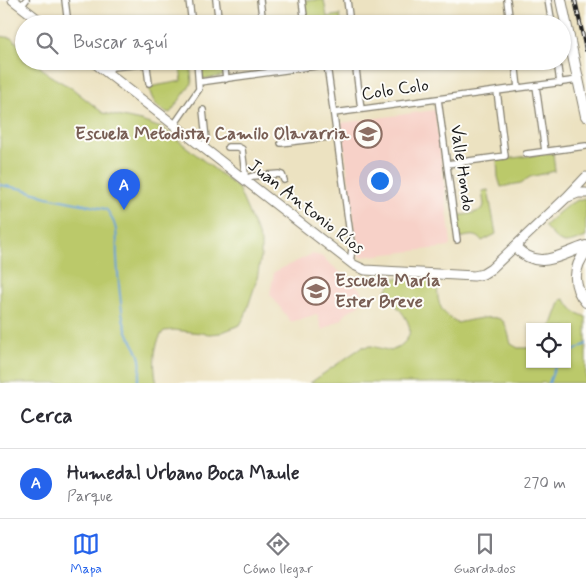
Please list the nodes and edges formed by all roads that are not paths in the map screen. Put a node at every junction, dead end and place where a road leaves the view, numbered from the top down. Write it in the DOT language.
graph roads {
  1 [pos="13,0"];
  2 [pos="65,0"];
  3 [pos="189,0"];
  4 [pos="216,0"];
  5 [pos="260,0"];
  6 [pos="302,0"];
  7 [pos="347,0"];
  8 [pos="507,0"];
  9 [pos="548,0"];
  10 [pos="561,0"];
  11 [pos="24,3"];
  12 [pos="35,15"];
  13 [pos="67,15"];
  14 [pos="191,15"];
  15 [pos="218,15"];
  16 [pos="262,15"];
  17 [pos="304,15"];
  18 [pos="349,15"];
  19 [pos="509,15"];
  20 [pos="550,15"];
  21 [pos="563,15"];
  22 [pos="571,52"];
  23 [pos="113,70"];
  24 [pos="147,70"];
  25 [pos="198,70"];
  26 [pos="225,70"];
  27 [pos="280,70"];
  28 [pos="328,70"];
  29 [pos="356,70"];
  30 [pos="516,70"];
  31 [pos="558,70"];
  32 [pos="270,72"];
  33 [pos="226,78"];
  34 [pos="578,80"];
  35 [pos="200,82"];
  36 [pos="150,83"];
  37 [pos="560,83"];
  38 [pos="536,86"];
  39 [pos="518,88"];
  40 [pos="497,91"];
  41 [pos="438,99"];
  42 [pos="361,109"];
  43 [pos="203,110"];
  44 [pos="334,113"];
  45 [pos="586,116"];
  46 [pos="174,124"];
  47 [pos="337,136"];
  48 [pos="281,143"];
  49 [pos="586,146"];
  50 [pos="228,147"];
  51 [pos="204,148"];
  52 [pos="545,151"];
  53 [pos="526,154"];
  54 [pos="447,164"];
  55 [pos="586,177"];
  56 [pos="244,179"];
  57 [pos="284,180"];
  58 [pos="586,193"];
  59 [pos="568,197"];
  60 [pos="457,240"];
  61 [pos="586,246"];
  62 [pos="515,247"];
  63 [pos="586,252"];
  64 [pos="350,262"];
  65 [pos="586,302"];
  1 -- 11 [label="street"];
  2 -- 13 [label="street"];
  3 -- 14 [label="street"];
  4 -- 15 [label="street"];
  5 -- 16 [label="street"];
  6 -- 17 [label="street"];
  7 -- 18 [label="street"];
  8 -- 19 [label="street"];
  9 -- 20 [label="street"];
  10 -- 21 [label="main road"];
  11 -- 12 [label="street"];
  22 -- 34 [label="main road"];
  23 -- 46 [label="street, Juan Antonio Ríos"];
  24 -- 36 [label="street"];
  25 -- 35 [label="street"];
  26 -- 33 [label="street"];
  27 -- 32 [label="street"];
  28 -- 44 [label="street"];
  29 -- 42 [label="street"];
  30 -- 39 [label="street"];
  31 -- 37 [label="street"];
  32 -- 33 [label="street"];
  33 -- 35 [label="street"];
  34 -- 37 [label="street, Colo Colo"];
  34 -- 45 [label="main road"];
  35 -- 46 [label="street"];
  37 -- 38 [label="street, Colo Colo"];
  38 -- 39 [label="street, Colo Colo"];
  38 -- 52 [label="street"];
  39 -- 40 [label="street, Colo Colo"];
  40 -- 41 [label="street, Colo Colo"];
  40 -- 54 [label="street"];
  41 -- 42 [label="street, Colo Colo"];
  41 -- 54 [label="street, Valle Hondo"];
  42 -- 44 [label="street, Colo Colo"];
  43 -- 51 [label="street"];
  44 -- 47 [label="street"];
  46 -- 51 [label="street, Juan Antonio Ríos"];
  47 -- 48 [label="street"];
  47 -- 64 [label="street"];
  49 -- 52 [label="street"];
  50 -- 56 [label="street"];
  51 -- 56 [label="street, Juan Antonio Ríos"];
  52 -- 53 [label="street"];
  54 -- 60 [label="street, Valle Hondo"];
  55 -- 59 [label="street, Juan Antonio Ríos"];
  56 -- 57 [label="street"];
  56 -- 64 [label="street, Juan Antonio Ríos"];
  58 -- 59 [label="street"];
  59 -- 62 [label="street, Juan Antonio Ríos"];
  61 -- 62 [label="main road"];
  62 -- 64 [label="street, Juan Antonio Ríos"];
  63 -- 65 [label="main road"];
}
